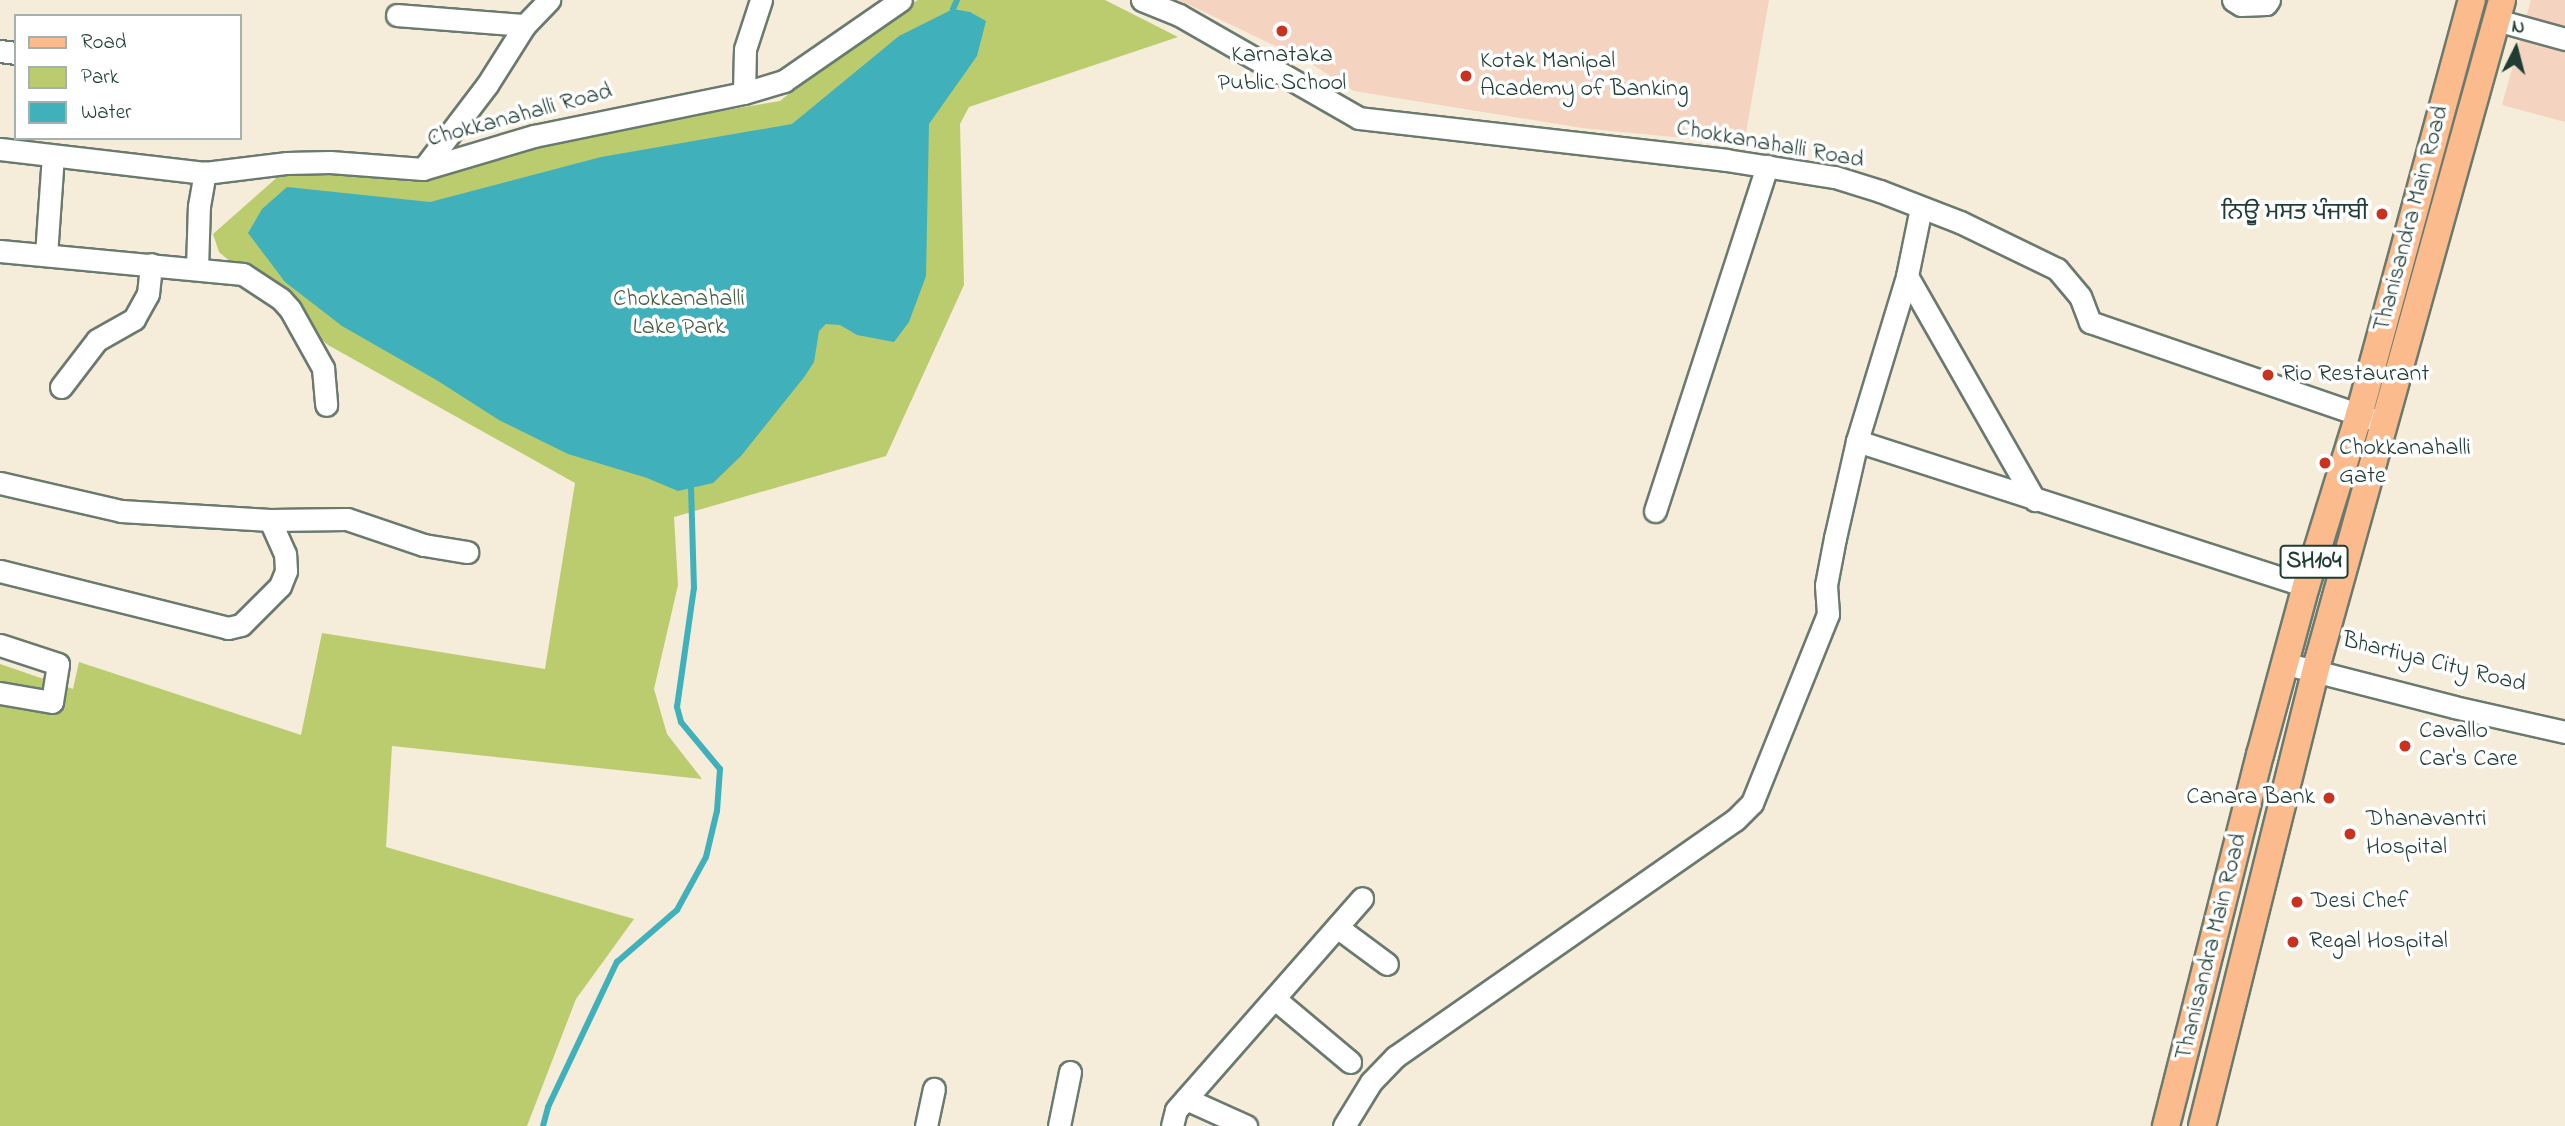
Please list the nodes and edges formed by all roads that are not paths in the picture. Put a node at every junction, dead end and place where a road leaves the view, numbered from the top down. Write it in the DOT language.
graph roads {
  1 [pos="549,0"];
  2 [pos="761,0"];
  3 [pos="901,0"];
  4 [pos="1142,0"];
  5 [pos="2233,0"];
  6 [pos="2269,0"];
  7 [pos="2472,0"];
  8 [pos="2499,10"];
  9 [pos="397,15"];
  10 [pos="525,25"];
  11 [pos="2565,39"];
  12 [pos="744,93"];
  13 [pos="0,149"];
  14 [pos="53,156"];
  15 [pos="1767,166"];
  16 [pos="423,169"];
  17 [pos="205,173"];
  18 [pos="1921,208"];
  19 [pos="0,251"];
  20 [pos="46,255"];
  21 [pos="151,264"];
  22 [pos="197,268"];
  23 [pos="1907,276"];
  24 [pos="61,387"];
  25 [pos="326,405"];
  26 [pos="2372,419"];
  27 [pos="1857,441"];
  28 [pos="0,483"];
  29 [pos="2035,500"];
  30 [pos="1655,511"];
  31 [pos="270,520"];
  32 [pos="467,552"];
  33 [pos="0,571"];
  34 [pos="2306,586"];
  35 [pos="0,645"];
  36 [pos="2288,658"];
  37 [pos="2317,667"];
  38 [pos="0,693"];
  39 [pos="2565,724"];
  40 [pos="2565,732"];
  41 [pos="1362,898"];
  42 [pos="1337,927"];
  43 [pos="1387,964"];
  44 [pos="1275,999"];
  45 [pos="1350,1062"];
  46 [pos="1070,1072"];
  47 [pos="934,1089"];
  48 [pos="1186,1099"];
  49 [pos="926,1126"];
  50 [pos="1059,1126"];
  51 [pos="1172,1126"];
  52 [pos="1246,1126"];
  53 [pos="1344,1126"];
  54 [pos="2166,1126"];
  55 [pos="2202,1126"];
  1 -- 10 [label="street"];
  2 -- 12 [label="street"];
  3 -- 12 [label="street, Chokkanahalli Road"];
  4 -- 15 [label="street, Chokkanahalli Road"];
  5 -- 6 [label="street"];
  7 -- 26 [label="main road, Thanisandra Main Road / SH104"];
  8 -- 11 [label="street"];
  8 -- 26 [label="main road, Thanisandra Main Road / SH104"];
  9 -- 10 [label="street"];
  10 -- 16 [label="street"];
  12 -- 16 [label="street, Chokkanahalli Road"];
  13 -- 14 [label="street, Chokkanahalli Road"];
  14 -- 17 [label="street, Chokkanahalli Road"];
  14 -- 20 [label="street"];
  15 -- 18 [label="street, Chokkanahalli Road"];
  15 -- 30 [label="street"];
  16 -- 17 [label="street, Chokkanahalli Road"];
  17 -- 22 [label="street"];
  18 -- 23 [label="street"];
  18 -- 26 [label="street, Chokkanahalli Road"];
  19 -- 20 [label="street"];
  20 -- 21 [label="street"];
  21 -- 22 [label="street"];
  21 -- 24 [label="street"];
  22 -- 25 [label="street"];
  23 -- 27 [label="street"];
  23 -- 29 [label="street"];
  26 -- 34 [label="main road, Thanisandra Main Road / SH104"];
  26 -- 37 [label="main road, Thanisandra Main Road / SH104"];
  27 -- 29 [label="street"];
  27 -- 53 [label="street"];
  28 -- 31 [label="street"];
  29 -- 34 [label="street"];
  31 -- 32 [label="street"];
  31 -- 33 [label="street"];
  34 -- 36 [label="main road, Thanisandra Main Road / SH104"];
  35 -- 38 [label="street"];
  36 -- 37 [label="street"];
  36 -- 54 [label="main road, Thanisandra Main Road / SH104"];
  37 -- 39 [label="street, Bhartiya City Road"];
  37 -- 40 [label="street, Bhartiya City Road"];
  37 -- 55 [label="main road, Thanisandra Main Road / SH104"];
  41 -- 42 [label="street"];
  42 -- 43 [label="street"];
  42 -- 44 [label="street"];
  44 -- 45 [label="street"];
  44 -- 48 [label="street"];
  46 -- 50 [label="street"];
  47 -- 49 [label="street"];
  48 -- 51 [label="street"];
  48 -- 52 [label="street"];
}
